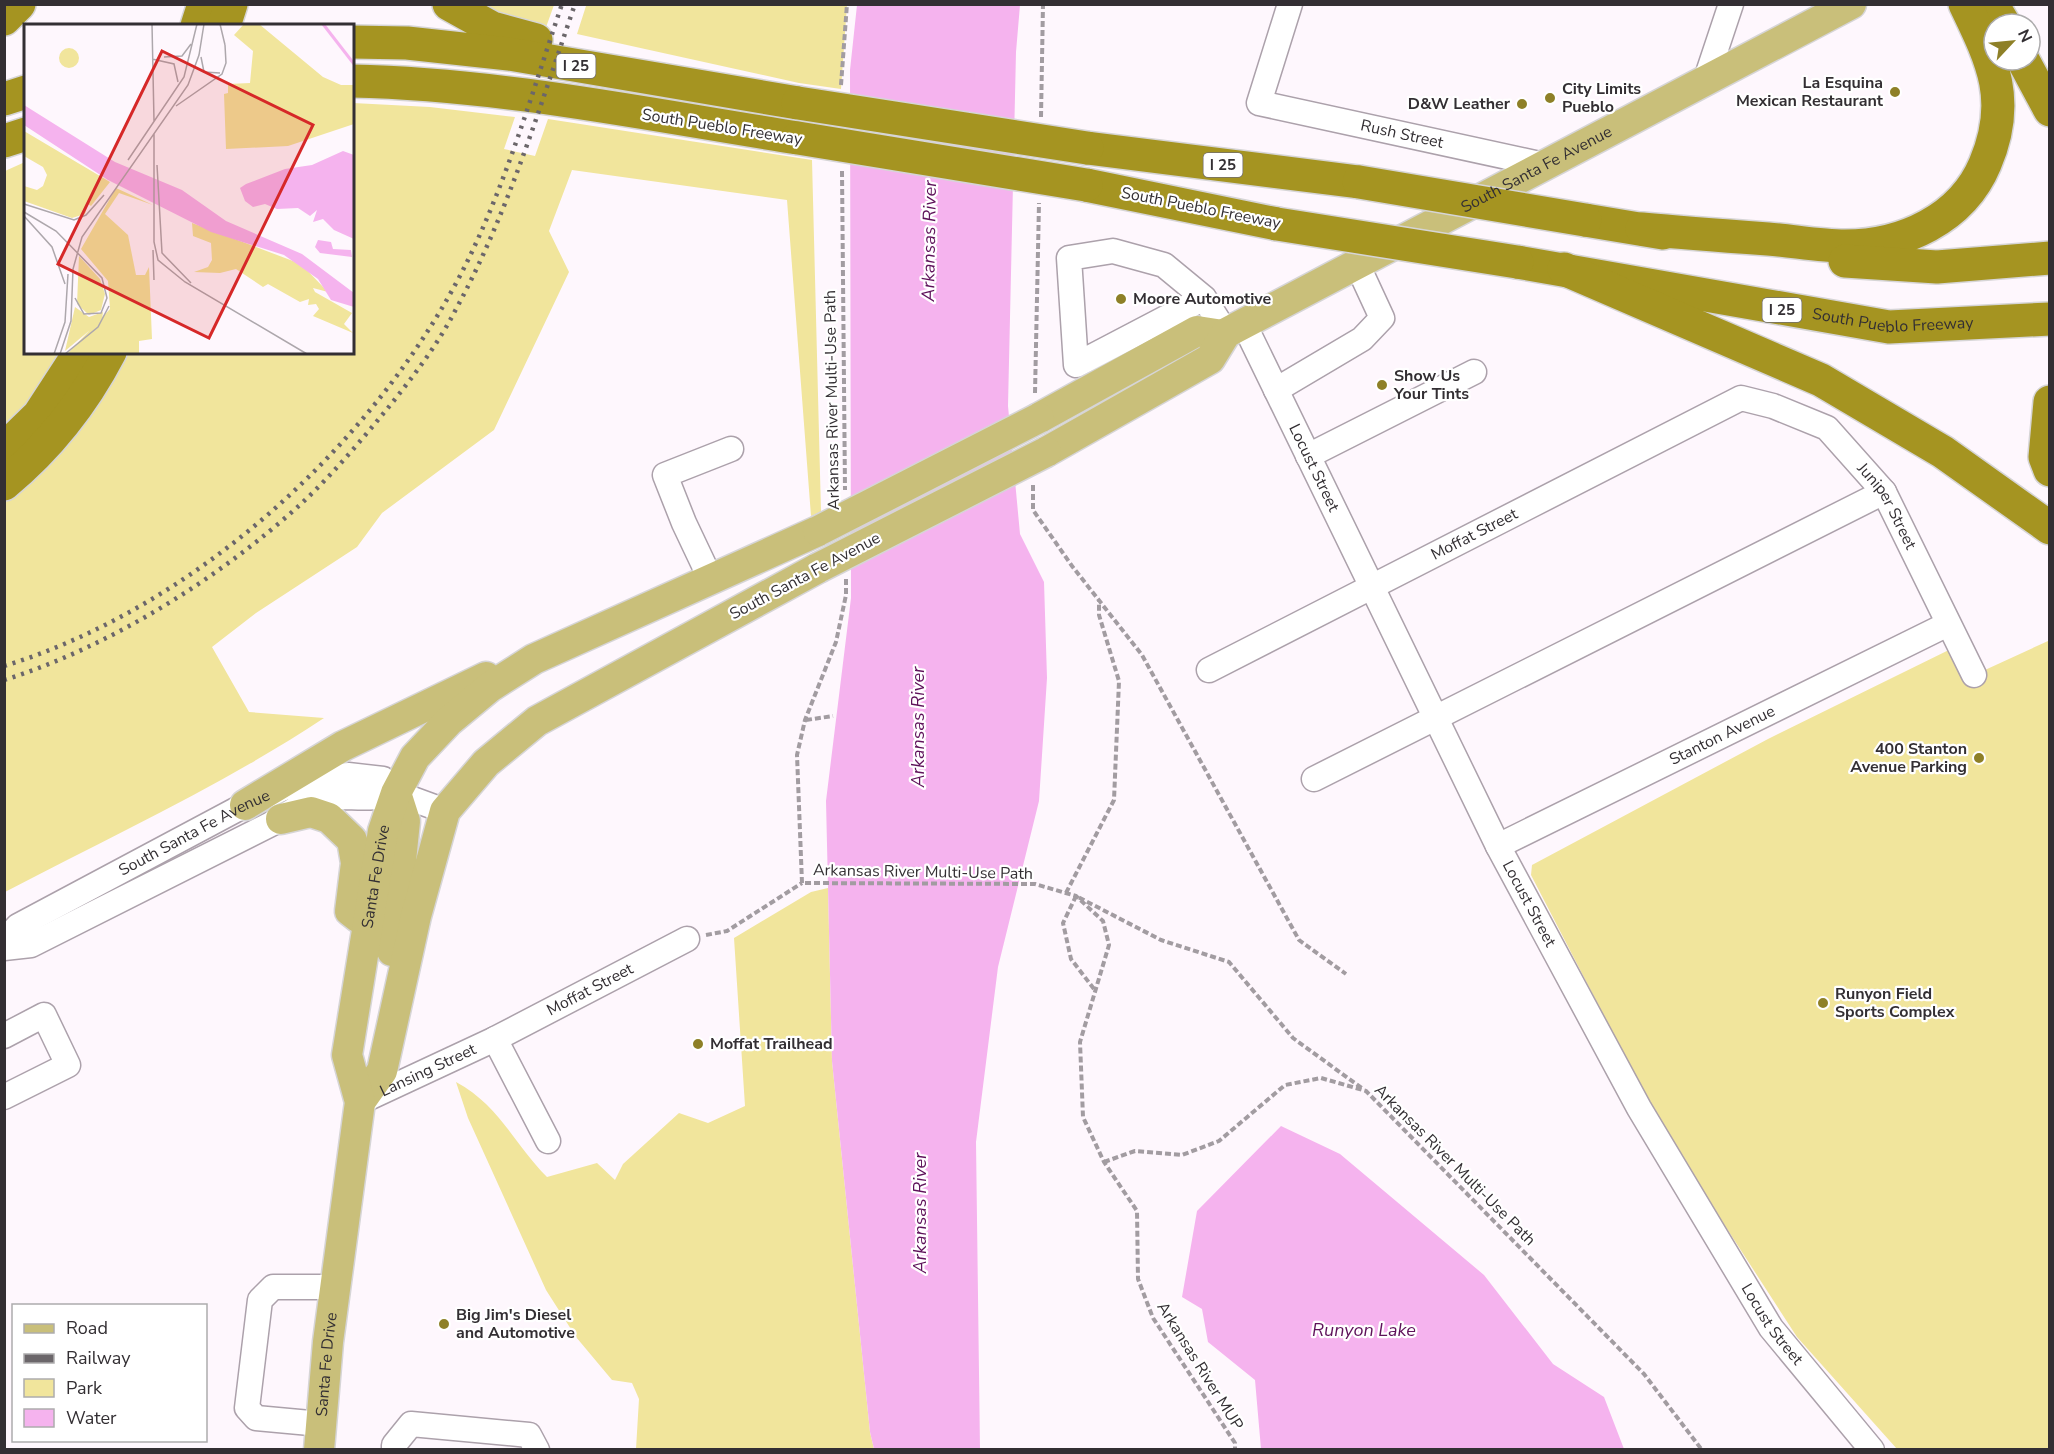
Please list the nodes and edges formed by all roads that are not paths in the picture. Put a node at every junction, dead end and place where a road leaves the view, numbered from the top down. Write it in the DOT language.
graph roads {
  1 [pos="19,4"];
  2 [pos="204,4"];
  3 [pos="231,4"];
  4 [pos="449,4"];
  5 [pos="1290,4"];
  6 [pos="1731,4"];
  7 [pos="1851,4"];
  8 [pos="1965,4"];
  9 [pos="4,19"];
  10 [pos="198,24"];
  11 [pos="225,24"];
  12 [pos="354,42"];
  13 [pos="2030,72"];
  14 [pos="1706,79"];
  15 [pos="354,81"];
  16 [pos="717,89"];
  17 [pos="24,93"];
  18 [pos="4,99"];
  19 [pos="2049,110"];
  20 [pos="1544,165"];
  21 [pos="1642,229"];
  22 [pos="2049,258"];
  23 [pos="1356,264"];
  24 [pos="1564,269"];
  25 [pos="1204,298"];
  26 [pos="2049,319"];
  27 [pos="1231,331"];
  28 [pos="79,354"];
  29 [pos="109,354"];
  30 [pos="1474,372"];
  31 [pos="1276,390"];
  32 [pos="1741,398"];
  33 [pos="2049,402"];
  34 [pos="4,449"];
  35 [pos="731,449"];
  36 [pos="1308,456"];
  37 [pos="2049,470"];
  38 [pos="4,484"];
  39 [pos="1884,492"];
  40 [pos="2049,528"];
  41 [pos="711,580"];
  42 [pos="1372,586"];
  43 [pos="1948,624"];
  44 [pos="534,658"];
  45 [pos="1209,670"];
  46 [pos="1974,675"];
  47 [pos="490,687"];
  48 [pos="1437,719"];
  49 [pos="1314,780"];
  50 [pos="396,794"];
  51 [pos="245,805"];
  52 [pos="445,811"];
  53 [pos="281,819"];
  54 [pos="1498,846"];
  55 [pos="367,925"];
  56 [pos="687,939"];
  57 [pos="4,941"];
  58 [pos="4,948"];
  59 [pos="392,1025"];
  60 [pos="4,1036"];
  61 [pos="495,1039"];
  62 [pos="4,1097"];
  63 [pos="360,1101"];
  64 [pos="548,1141"];
  65 [pos="335,1287"];
  66 [pos="320,1437"];
  67 [pos="394,1449"];
  68 [pos="537,1449"];
  69 [pos="1872,1449"];
  1 -- 9 [label="highway"];
  2 -- 10 [label="highway"];
  3 -- 11 [label="highway"];
  4 -- 16 [label="highway"];
  5 -- 20 [label="street, Rush Street"];
  6 -- 14 [label="street"];
  7 -- 14 [label="main road, South Santa Fe Avenue"];
  8 -- 21 [label="highway"];
  12 -- 16 [label="highway, I 25"];
  13 -- 19 [label="highway"];
  14 -- 20 [label="main road, South Santa Fe Avenue"];
  15 -- 24 [label="highway, South Pueblo Freeway / I 25, bridge"];
  16 -- 21 [label="highway, I 25, bridge"];
  17 -- 18 [label="highway"];
  20 -- 23 [label="main road, South Santa Fe Avenue"];
  21 -- 22 [label="highway, I 25"];
  23 -- 27 [label="main road, South Santa Fe Avenue"];
  23 -- 31 [label="street"];
  24 -- 26 [label="highway, South Pueblo Freeway / I 25"];
  24 -- 40 [label="highway"];
  25 -- 25 [label="street, Locust Street"];
  25 -- 27 [label="street, Locust Street"];
  27 -- 31 [label="street, Locust Street"];
  27 -- 41 [label="main road, South Santa Fe Avenue, bridge"];
  27 -- 52 [label="main road, South Santa Fe Avenue, bridge"];
  28 -- 34 [label="highway"];
  29 -- 38 [label="highway"];
  30 -- 36 [label="street"];
  31 -- 36 [label="street, Locust Street"];
  32 -- 39 [label="street, Juniper Street"];
  32 -- 42 [label="street, Moffat Street"];
  33 -- 37 [label="highway"];
  35 -- 41 [label="street"];
  36 -- 42 [label="street, Locust Street"];
  39 -- 43 [label="street, Juniper Street"];
  39 -- 48 [label="street"];
  41 -- 44 [label="main road, South Santa Fe Avenue"];
  42 -- 45 [label="street, Moffat Street"];
  42 -- 48 [label="street, Locust Street"];
  43 -- 46 [label="street, Juniper Street"];
  43 -- 54 [label="street, Stanton Avenue"];
  44 -- 47 [label="main road, South Santa Fe Avenue"];
  44 -- 51 [label="main road"];
  47 -- 50 [label="main road, Santa Fe Drive"];
  48 -- 49 [label="street"];
  48 -- 54 [label="street, Locust Street"];
  50 -- 51 [label="street, South Santa Fe Avenue"];
  50 -- 52 [label="street, South Santa Fe Avenue"];
  50 -- 53 [label="street, South Santa Fe Avenue"];
  50 -- 55 [label="main road, Santa Fe Drive"];
  50 -- 59 [label="main road"];
  51 -- 57 [label="street, South Santa Fe Avenue"];
  52 -- 59 [label="main road, Santa Fe Drive"];
  53 -- 55 [label="main road"];
  53 -- 58 [label="street, South Santa Fe Avenue"];
  54 -- 69 [label="street, Locust Street"];
  55 -- 63 [label="main road, Santa Fe Drive"];
  56 -- 61 [label="street, Moffat Street"];
  59 -- 63 [label="main road, Santa Fe Drive"];
  60 -- 62 [label="street"];
  61 -- 63 [label="street, Lansing Street"];
  61 -- 64 [label="street"];
  63 -- 65 [label="main road, Santa Fe Drive"];
  65 -- 66 [label="main road, Santa Fe Drive"];
  65 -- 66 [label="street"];
  67 -- 68 [label="street"];
}
